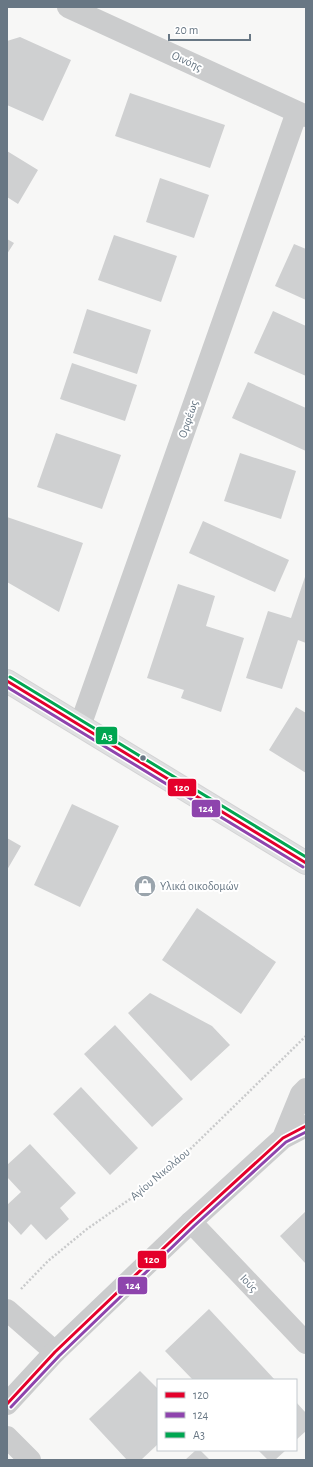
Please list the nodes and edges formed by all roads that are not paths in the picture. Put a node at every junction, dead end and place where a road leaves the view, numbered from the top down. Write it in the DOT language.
graph roads {
  1 [pos="68,7"];
  2 [pos="302,114"];
  3 [pos="7,681"];
  4 [pos="80,726"];
  5 [pos="306,863"];
  6 [pos="306,1089"];
  7 [pos="306,1126"];
  8 [pos="283,1138"];
  9 [pos="191,1222"];
  10 [pos="12,1302"];
  11 [pos="306,1343"];
  12 [pos="55,1352"];
  13 [pos="7,1404"];
  14 [pos="7,1437"];
  15 [pos="30,1460"];
  1 -- 2 [label="street, Οινόης"];
  2 -- 4 [label="street, Ορφέως"];
  3 -- 4 [label="main road"];
  4 -- 5 [label="main road"];
  6 -- 8 [label="street"];
  7 -- 8 [label="street"];
  8 -- 9 [label="street"];
  9 -- 11 [label="street, Ιούς"];
  9 -- 12 [label="street"];
  10 -- 12 [label="street"];
  12 -- 13 [label="street"];
  14 -- 15 [label="street"];
}
